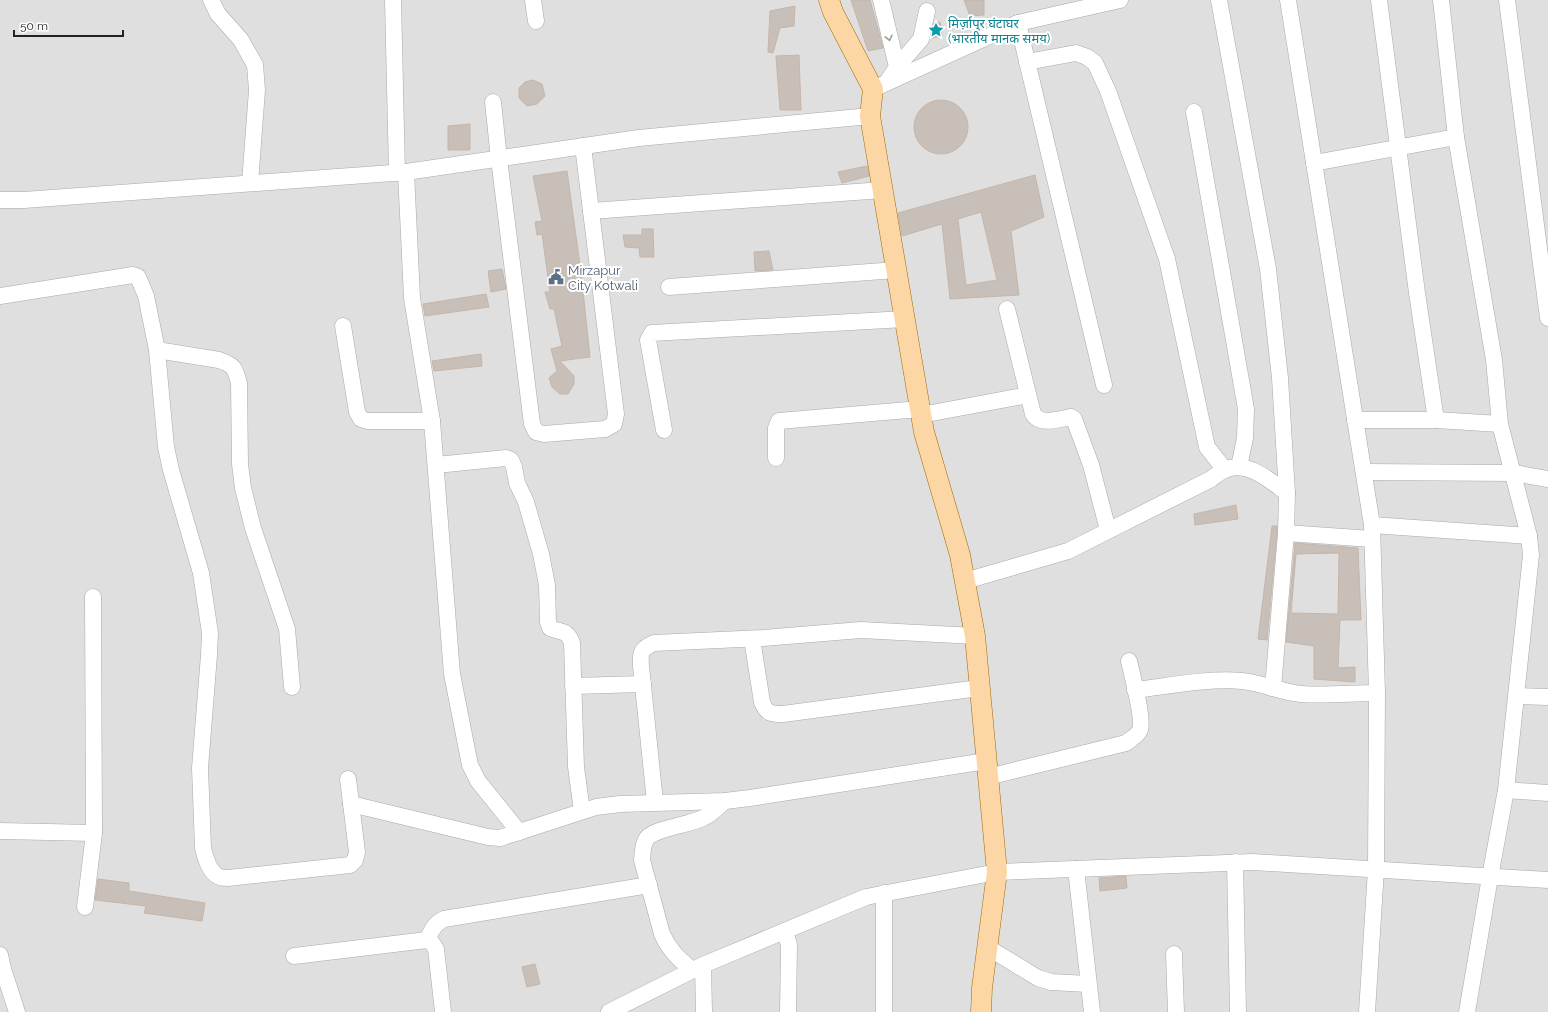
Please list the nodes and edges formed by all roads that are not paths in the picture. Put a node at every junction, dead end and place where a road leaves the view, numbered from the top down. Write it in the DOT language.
graph roads {
  1 [pos="211,0"];
  2 [pos="393,0"];
  3 [pos="533,0"];
  4 [pos="829,0"];
  5 [pos="881,0"];
  6 [pos="1120,0"];
  7 [pos="1219,0"];
  8 [pos="1288,0"];
  9 [pos="1379,0"];
  10 [pos="1441,0"];
  11 [pos="1507,0"];
  12 [pos="927,11"];
  13 [pos="536,21"];
  14 [pos="1018,23"];
  15 [pos="1027,62"];
  16 [pos="896,67"];
  17 [pos="880,85"];
  18 [pos="493,102"];
  19 [pos="1194,112"];
  20 [pos="870,116"];
  21 [pos="1456,138"];
  22 [pos="583,146"];
  23 [pos="1398,148"];
  24 [pos="499,159"];
  25 [pos="1314,163"];
  26 [pos="402,172"];
  27 [pos="250,183"];
  28 [pos="883,190"];
  29 [pos="0,200"];
  30 [pos="591,210"];
  31 [pos="896,270"];
  32 [pos="670,287"];
  33 [pos="0,296"];
  34 [pos="1006,309"];
  35 [pos="1548,318"];
  36 [pos="904,319"];
  37 [pos="343,326"];
  38 [pos="157,350"];
  39 [pos="1104,386"];
  40 [pos="1028,395"];
  41 [pos="920,412"];
  42 [pos="1355,420"];
  43 [pos="1436,420"];
  44 [pos="432,421"];
  45 [pos="1500,424"];
  46 [pos="664,430"];
  47 [pos="776,458"];
  48 [pos="436,465"];
  49 [pos="1232,468"];
  50 [pos="1364,472"];
  51 [pos="1513,473"];
  52 [pos="1548,479"];
  53 [pos="1287,493"];
  54 [pos="1108,530"];
  55 [pos="1372,532"];
  56 [pos="1286,533"];
  57 [pos="1529,536"];
  58 [pos="965,581"];
  59 [pos="93,597"];
  60 [pos="975,636"];
  61 [pos="752,639"];
  62 [pos="1129,661"];
  63 [pos="643,684"];
  64 [pos="573,686"];
  65 [pos="292,687"];
  66 [pos="979,688"];
  67 [pos="1273,688"];
  68 [pos="1135,690"];
  69 [pos="1378,693"];
  70 [pos="1517,696"];
  71 [pos="1548,698"];
  72 [pos="987,769"];
  73 [pos="348,779"];
  74 [pos="1506,790"];
  75 [pos="1548,793"];
  76 [pos="725,801"];
  77 [pos="655,802"];
  78 [pos="351,804"];
  79 [pos="582,811"];
  80 [pos="0,831"];
  81 [pos="519,832"];
  82 [pos="94,833"];
  83 [pos="1235,862"];
  84 [pos="1076,869"];
  85 [pos="1376,869"];
  86 [pos="997,872"];
  87 [pos="1490,876"];
  88 [pos="1548,880"];
  89 [pos="649,885"];
  90 [pos="884,893"];
  91 [pos="85,907"];
  92 [pos="785,930"];
  93 [pos="427,940"];
  94 [pos="987,947"];
  95 [pos="1174,954"];
  96 [pos="0,955"];
  97 [pos="294,956"];
  98 [pos="697,968"];
  99 [pos="1088,984"];
  100 [pos="17,1012"];
  101 [pos="443,1012"];
  102 [pos="609,1012"];
  103 [pos="704,1012"];
  104 [pos="788,1012"];
  105 [pos="884,1012"];
  106 [pos="981,1012"];
  107 [pos="1092,1012"];
  108 [pos="1176,1012"];
  109 [pos="1238,1012"];
  110 [pos="1367,1012"];
  111 [pos="1467,1012"];
  1 -- 27 [label="street"];
  2 -- 26 [label="street"];
  3 -- 13 [label="street"];
  4 -- 17 [label="main road"];
  5 -- 16 [label="street, one-way"];
  6 -- 14 [label="street"];
  7 -- 53 [label="street"];
  8 -- 25 [label="street"];
  9 -- 23 [label="street"];
  10 -- 21 [label="street"];
  11 -- 35 [label="street"];
  12 -- 16 [label="street"];
  14 -- 15 [label="street"];
  14 -- 17 [label="street"];
  15 -- 39 [label="street"];
  15 -- 49 [label="street"];
  16 -- 17 [label="street"];
  17 -- 20 [label="main road"];
  18 -- 24 [label="street"];
  19 -- 49 [label="street"];
  20 -- 22 [label="street"];
  20 -- 28 [label="main road"];
  21 -- 23 [label="street"];
  21 -- 45 [label="street"];
  22 -- 24 [label="street"];
  22 -- 30 [label="street"];
  23 -- 25 [label="street"];
  23 -- 43 [label="street"];
  24 -- 26 [label="street"];
  24 -- 30 [label="street"];
  25 -- 42 [label="street"];
  26 -- 27 [label="street"];
  26 -- 44 [label="street"];
  27 -- 29 [label="street"];
  28 -- 30 [label="street"];
  28 -- 31 [label="main road"];
  31 -- 32 [label="street"];
  31 -- 36 [label="main road"];
  33 -- 38 [label="street"];
  34 -- 40 [label="street"];
  36 -- 41 [label="main road"];
  36 -- 46 [label="street"];
  37 -- 44 [label="street"];
  38 -- 65 [label="street"];
  38 -- 78 [label="street"];
  40 -- 41 [label="street"];
  40 -- 54 [label="street"];
  41 -- 47 [label="street"];
  41 -- 58 [label="main road"];
  42 -- 43 [label="street"];
  42 -- 50 [label="street"];
  43 -- 45 [label="street"];
  44 -- 48 [label="street"];
  45 -- 51 [label="street"];
  48 -- 64 [label="street"];
  48 -- 81 [label="street"];
  49 -- 53 [label="street"];
  49 -- 54 [label="street"];
  50 -- 51 [label="street"];
  50 -- 55 [label="street"];
  51 -- 52 [label="street"];
  51 -- 57 [label="street"];
  53 -- 56 [label="street"];
  54 -- 58 [label="street"];
  55 -- 56 [label="street"];
  55 -- 57 [label="street"];
  55 -- 69 [label="street"];
  56 -- 67 [label="street"];
  57 -- 70 [label="street"];
  58 -- 60 [label="main road"];
  59 -- 82 [label="street"];
  60 -- 61 [label="street"];
  60 -- 66 [label="main road"];
  61 -- 63 [label="street"];
  61 -- 66 [label="street"];
  62 -- 68 [label="street"];
  63 -- 64 [label="street"];
  63 -- 77 [label="street"];
  64 -- 79 [label="street"];
  66 -- 72 [label="main road"];
  67 -- 68 [label="street"];
  67 -- 69 [label="street"];
  68 -- 72 [label="street"];
  69 -- 85 [label="street"];
  70 -- 71 [label="street"];
  70 -- 74 [label="street"];
  72 -- 76 [label="street"];
  72 -- 86 [label="main road"];
  73 -- 78 [label="street"];
  74 -- 75 [label="street"];
  74 -- 87 [label="street"];
  76 -- 77 [label="street"];
  76 -- 89 [label="street"];
  77 -- 79 [label="street"];
  78 -- 81 [label="street"];
  79 -- 81 [label="street"];
  80 -- 82 [label="street"];
  82 -- 91 [label="street"];
  83 -- 84 [label="street"];
  83 -- 85 [label="street"];
  83 -- 109 [label="street"];
  84 -- 86 [label="street"];
  84 -- 99 [label="street"];
  85 -- 87 [label="street"];
  85 -- 110 [label="street"];
  86 -- 90 [label="street"];
  86 -- 94 [label="main road"];
  87 -- 88 [label="street"];
  87 -- 111 [label="street"];
  89 -- 93 [label="street"];
  89 -- 98 [label="street"];
  90 -- 92 [label="street"];
  90 -- 105 [label="street"];
  92 -- 98 [label="street"];
  92 -- 104 [label="street"];
  93 -- 97 [label="street"];
  93 -- 101 [label="street"];
  94 -- 99 [label="street"];
  94 -- 106 [label="main road"];
  95 -- 108 [label="street"];
  96 -- 100 [label="street"];
  98 -- 102 [label="street"];
  98 -- 103 [label="street"];
  99 -- 107 [label="street"];
}
